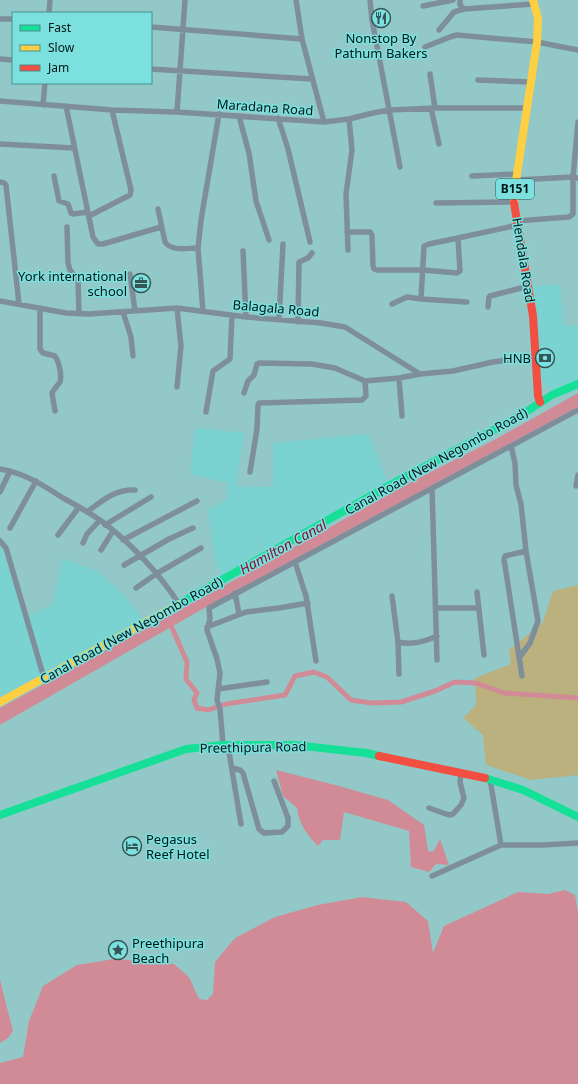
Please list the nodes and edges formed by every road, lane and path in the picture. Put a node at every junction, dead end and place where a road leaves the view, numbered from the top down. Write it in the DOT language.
graph roads {
  1 [pos="50,0"];
  2 [pos="185,0"];
  3 [pos="296,0"];
  4 [pos="370,0"];
  5 [pos="453,0"];
  6 [pos="460,0"];
  7 [pos="533,2"];
  8 [pos="423,6"];
  9 [pos="464,9"];
  10 [pos="50,12"];
  11 [pos="0,18"];
  12 [pos="12,19"];
  13 [pos="152,27"];
  14 [pos="182,29"];
  15 [pos="439,30"];
  16 [pos="302,39"];
  17 [pos="537,42"];
  18 [pos="425,47"];
  19 [pos="578,50"];
  20 [pos="0,59"];
  21 [pos="12,60"];
  22 [pos="152,69"];
  23 [pos="180,71"];
  24 [pos="430,74"];
  25 [pos="312,80"];
  26 [pos="478,80"];
  27 [pos="531,82"];
  28 [pos="45,84"];
  29 [pos="0,101"];
  30 [pos="43,105"];
  31 [pos="66,106"];
  32 [pos="433,108"];
  33 [pos="528,108"];
  34 [pos="112,110"];
  35 [pos="389,110"];
  36 [pos="177,112"];
  37 [pos="219,114"];
  38 [pos="239,116"];
  39 [pos="278,118"];
  40 [pos="349,119"];
  41 [pos="324,122"];
  42 [pos="578,122"];
  43 [pos="577,132"];
  44 [pos="0,144"];
  45 [pos="439,144"];
  46 [pos="74,148"];
  47 [pos="400,167"];
  48 [pos="54,176"];
  49 [pos="472,176"];
  50 [pos="516,177"];
  51 [pos="575,177"];
  52 [pos="0,182"];
  53 [pos="514,202"];
  54 [pos="436,203"];
  55 [pos="158,209"];
  56 [pos="89,214"];
  57 [pos="517,223"];
  58 [pos="161,227"];
  59 [pos="67,228"];
  60 [pos="347,232"];
  61 [pos="458,238"];
  62 [pos="269,240"];
  63 [pos="310,242"];
  64 [pos="282,244"];
  65 [pos="198,248"];
  66 [pos="348,250"];
  67 [pos="243,251"];
  68 [pos="312,254"];
  69 [pos="423,270"];
  70 [pos="130,274"];
  71 [pos="528,286"];
  72 [pos="421,299"];
  73 [pos="0,301"];
  74 [pos="467,302"];
  75 [pos="19,304"];
  76 [pos="392,304"];
  77 [pos="488,307"];
  78 [pos="40,308"];
  79 [pos="177,308"];
  80 [pos="135,311"];
  81 [pos="203,311"];
  82 [pos="123,312"];
  83 [pos="79,313"];
  84 [pos="232,316"];
  85 [pos="246,318"];
  86 [pos="279,320"];
  87 [pos="298,322"];
  88 [pos="133,356"];
  89 [pos="536,356"];
  90 [pos="420,374"];
  91 [pos="399,378"];
  92 [pos="538,378"];
  93 [pos="365,381"];
  94 [pos="578,384"];
  95 [pos="177,387"];
  96 [pos="244,393"];
  97 [pos="552,395"];
  98 [pos="540,402"];
  99 [pos="578,410"];
  100 [pos="55,411"];
  101 [pos="206,412"];
  102 [pos="402,416"];
  103 [pos="511,446"];
  104 [pos="0,470"];
  105 [pos="10,471"];
  106 [pos="250,472"];
  107 [pos="578,475"];
  108 [pos="36,481"];
  109 [pos="576,486"];
  110 [pos="432,488"];
  111 [pos="136,490"];
  112 [pos="0,492"];
  113 [pos="151,497"];
  114 [pos="197,501"];
  115 [pos="79,507"];
  116 [pos="87,512"];
  117 [pos="102,522"];
  118 [pos="10,528"];
  119 [pos="193,528"];
  120 [pos="113,531"];
  121 [pos="58,535"];
  122 [pos="123,540"];
  123 [pos="0,541"];
  124 [pos="83,543"];
  125 [pos="201,548"];
  126 [pos="101,550"];
  127 [pos="526,551"];
  128 [pos="139,556"];
  129 [pos="295,562"];
  130 [pos="124,565"];
  131 [pos="156,574"];
  132 [pos="136,588"];
  133 [pos="477,592"];
  134 [pos="235,594"];
  135 [pos="392,596"];
  136 [pos="308,603"];
  137 [pos="179,604"];
  138 [pos="436,608"];
  139 [pos="479,608"];
  140 [pos="239,614"];
  141 [pos="207,627"];
  142 [pos="437,636"];
  143 [pos="398,642"];
  144 [pos="484,654"];
  145 [pos="519,658"];
  146 [pos="437,660"];
  147 [pos="316,661"];
  148 [pos="399,674"];
  149 [pos="522,676"];
  150 [pos="44,678"];
  151 [pos="267,682"];
  152 [pos="218,689"];
  153 [pos="0,702"];
  154 [pos="226,746"];
  155 [pos="232,768"];
  156 [pos="461,774"];
  157 [pos="490,779"];
  158 [pos="274,781"];
  159 [pos="429,808"];
  160 [pos="0,815"];
  161 [pos="578,817"];
  162 [pos="241,824"];
  163 [pos="578,843"];
  164 [pos="502,845"];
  165 [pos="432,876"];
  1 -- 10 [label="street"];
  2 -- 14 [label="street"];
  3 -- 16 [label="street"];
  4 -- 35 [label="street"];
  5 -- 8 [label="street"];
  6 -- 9 [label="street"];
  7 -- 9 [label="street"];
  7 -- 17 [label="main road, Hendala Road / B151"];
  9 -- 15 [label="street"];
  11 -- 12 [label="street"];
  13 -- 14 [label="street"];
  14 -- 16 [label="street"];
  14 -- 23 [label="street"];
  16 -- 25 [label="street"];
  17 -- 18 [label="street"];
  17 -- 19 [label="street"];
  17 -- 27 [label="main road, Hendala Road / B151"];
  20 -- 21 [label="street"];
  22 -- 23 [label="street"];
  23 -- 25 [label="street"];
  23 -- 36 [label="street"];
  24 -- 32 [label="street"];
  25 -- 41 [label="street"];
  26 -- 27 [label="street"];
  27 -- 33 [label="main road, Hendala Road / B151"];
  28 -- 30 [label="street"];
  29 -- 30 [label="street, Maradana Road"];
  30 -- 31 [label="street, Maradana Road"];
  31 -- 34 [label="street, Maradana Road"];
  31 -- 46 [label="street"];
  32 -- 33 [label="street, Maradana Road"];
  32 -- 35 [label="street, Maradana Road"];
  32 -- 45 [label="street"];
  33 -- 50 [label="main road, Hendala Road / B151"];
  34 -- 36 [label="street, Maradana Road"];
  34 -- 56 [label="street"];
  35 -- 40 [label="street, Maradana Road"];
  35 -- 47 [label="street"];
  36 -- 37 [label="street, Maradana Road"];
  37 -- 38 [label="street, Maradana Road"];
  37 -- 65 [label="street"];
  38 -- 39 [label="street, Maradana Road"];
  38 -- 62 [label="street"];
  39 -- 41 [label="street, Maradana Road"];
  39 -- 63 [label="street"];
  40 -- 41 [label="street, Maradana Road"];
  40 -- 60 [label="street"];
  42 -- 43 [label="street"];
  43 -- 51 [label="street"];
  44 -- 46 [label="street"];
  46 -- 56 [label="street"];
  48 -- 56 [label="street"];
  49 -- 50 [label="street"];
  50 -- 51 [label="street"];
  50 -- 53 [label="main road, Hendala Road / B151"];
  51 -- 57 [label="street"];
  52 -- 75 [label="street"];
  53 -- 54 [label="street"];
  53 -- 57 [label="main road, Hendala Road / B151"];
  55 -- 58 [label="street"];
  56 -- 58 [label="street"];
  57 -- 61 [label="street"];
  57 -- 71 [label="main road, Hendala Road / B151"];
  58 -- 65 [label="street"];
  59 -- 83 [label="street"];
  60 -- 66 [label="street"];
  60 -- 69 [label="street"];
  61 -- 69 [label="street"];
  61 -- 69 [label="street"];
  64 -- 86 [label="street"];
  65 -- 81 [label="street"];
  67 -- 85 [label="street"];
  68 -- 87 [label="street"];
  69 -- 72 [label="street"];
  70 -- 80 [label="street"];
  71 -- 77 [label="street"];
  71 -- 89 [label="main road, Hendala Road / B151"];
  72 -- 74 [label="street"];
  72 -- 76 [label="street"];
  73 -- 75 [label="street, Balagala Road"];
  75 -- 78 [label="street, Balagala Road"];
  78 -- 83 [label="street, Balagala Road"];
  78 -- 100 [label="street"];
  79 -- 80 [label="street, Balagala Road"];
  79 -- 81 [label="street, Balagala Road"];
  79 -- 95 [label="street"];
  80 -- 82 [label="street, Balagala Road"];
  81 -- 84 [label="street, Balagala Road"];
  82 -- 83 [label="street, Balagala Road"];
  82 -- 88 [label="street"];
  84 -- 85 [label="street, Balagala Road"];
  84 -- 101 [label="street"];
  85 -- 86 [label="street, Balagala Road"];
  86 -- 87 [label="street, Balagala Road"];
  87 -- 90 [label="street, Balagala Road"];
  89 -- 90 [label="street"];
  89 -- 92 [label="main road, Hendala Road / B151"];
  90 -- 91 [label="street"];
  91 -- 93 [label="street"];
  91 -- 102 [label="street"];
  92 -- 97 [label="main road"];
  92 -- 98 [label="main road, Hendala Road / B151"];
  93 -- 96 [label="street"];
  93 -- 106 [label="street"];
  94 -- 97 [label="main road, Canal Road (New Negombo Road)"];
  97 -- 98 [label="main road, Canal Road (New Negombo Road)"];
  98 -- 137 [label="main road, Canal Road (New Negombo Road)"];
  99 -- 103 [label="street"];
  103 -- 110 [label="street"];
  103 -- 127 [label="street"];
  104 -- 105 [label="street"];
  105 -- 108 [label="street"];
  105 -- 112 [label="street"];
  107 -- 109 [label="street"];
  108 -- 115 [label="street"];
  108 -- 118 [label="street"];
  110 -- 129 [label="street"];
  110 -- 138 [label="street"];
  111 -- 116 [label="street"];
  113 -- 117 [label="street"];
  114 -- 122 [label="street"];
  115 -- 116 [label="street"];
  115 -- 121 [label="street"];
  116 -- 117 [label="street"];
  117 -- 120 [label="street"];
  117 -- 124 [label="street"];
  119 -- 128 [label="street"];
  120 -- 122 [label="street"];
  120 -- 126 [label="street"];
  122 -- 128 [label="street"];
  123 -- 150 [label="street"];
  125 -- 131 [label="street"];
  127 -- 145 [label="street"];
  127 -- 145 [label="street"];
  128 -- 130 [label="street"];
  128 -- 131 [label="street"];
  129 -- 134 [label="street"];
  129 -- 136 [label="street"];
  131 -- 132 [label="street"];
  131 -- 137 [label="street"];
  133 -- 139 [label="street"];
  134 -- 140 [label="street"];
  134 -- 141 [label="street"];
  135 -- 143 [label="street"];
  136 -- 140 [label="street"];
  136 -- 147 [label="street"];
  137 -- 150 [label="main road, Canal Road (New Negombo Road)"];
  138 -- 139 [label="street"];
  138 -- 142 [label="street"];
  139 -- 144 [label="street"];
  140 -- 141 [label="street"];
  141 -- 152 [label="street"];
  142 -- 143 [label="street"];
  142 -- 146 [label="street"];
  143 -- 148 [label="street"];
  145 -- 149 [label="street"];
  150 -- 153 [label="main road, Canal Road (New Negombo Road)"];
  151 -- 152 [label="street"];
  152 -- 154 [label="street"];
  154 -- 155 [label="street"];
  154 -- 156 [label="main road, Preethipura Road"];
  154 -- 160 [label="main road, Preethipura Road"];
  155 -- 158 [label="street"];
  155 -- 162 [label="street"];
  156 -- 157 [label="main road, Preethipura Road"];
  156 -- 159 [label="street"];
  157 -- 161 [label="main road, Preethipura Road"];
  157 -- 164 [label="street"];
  163 -- 164 [label="street"];
  164 -- 165 [label="street"];
}
